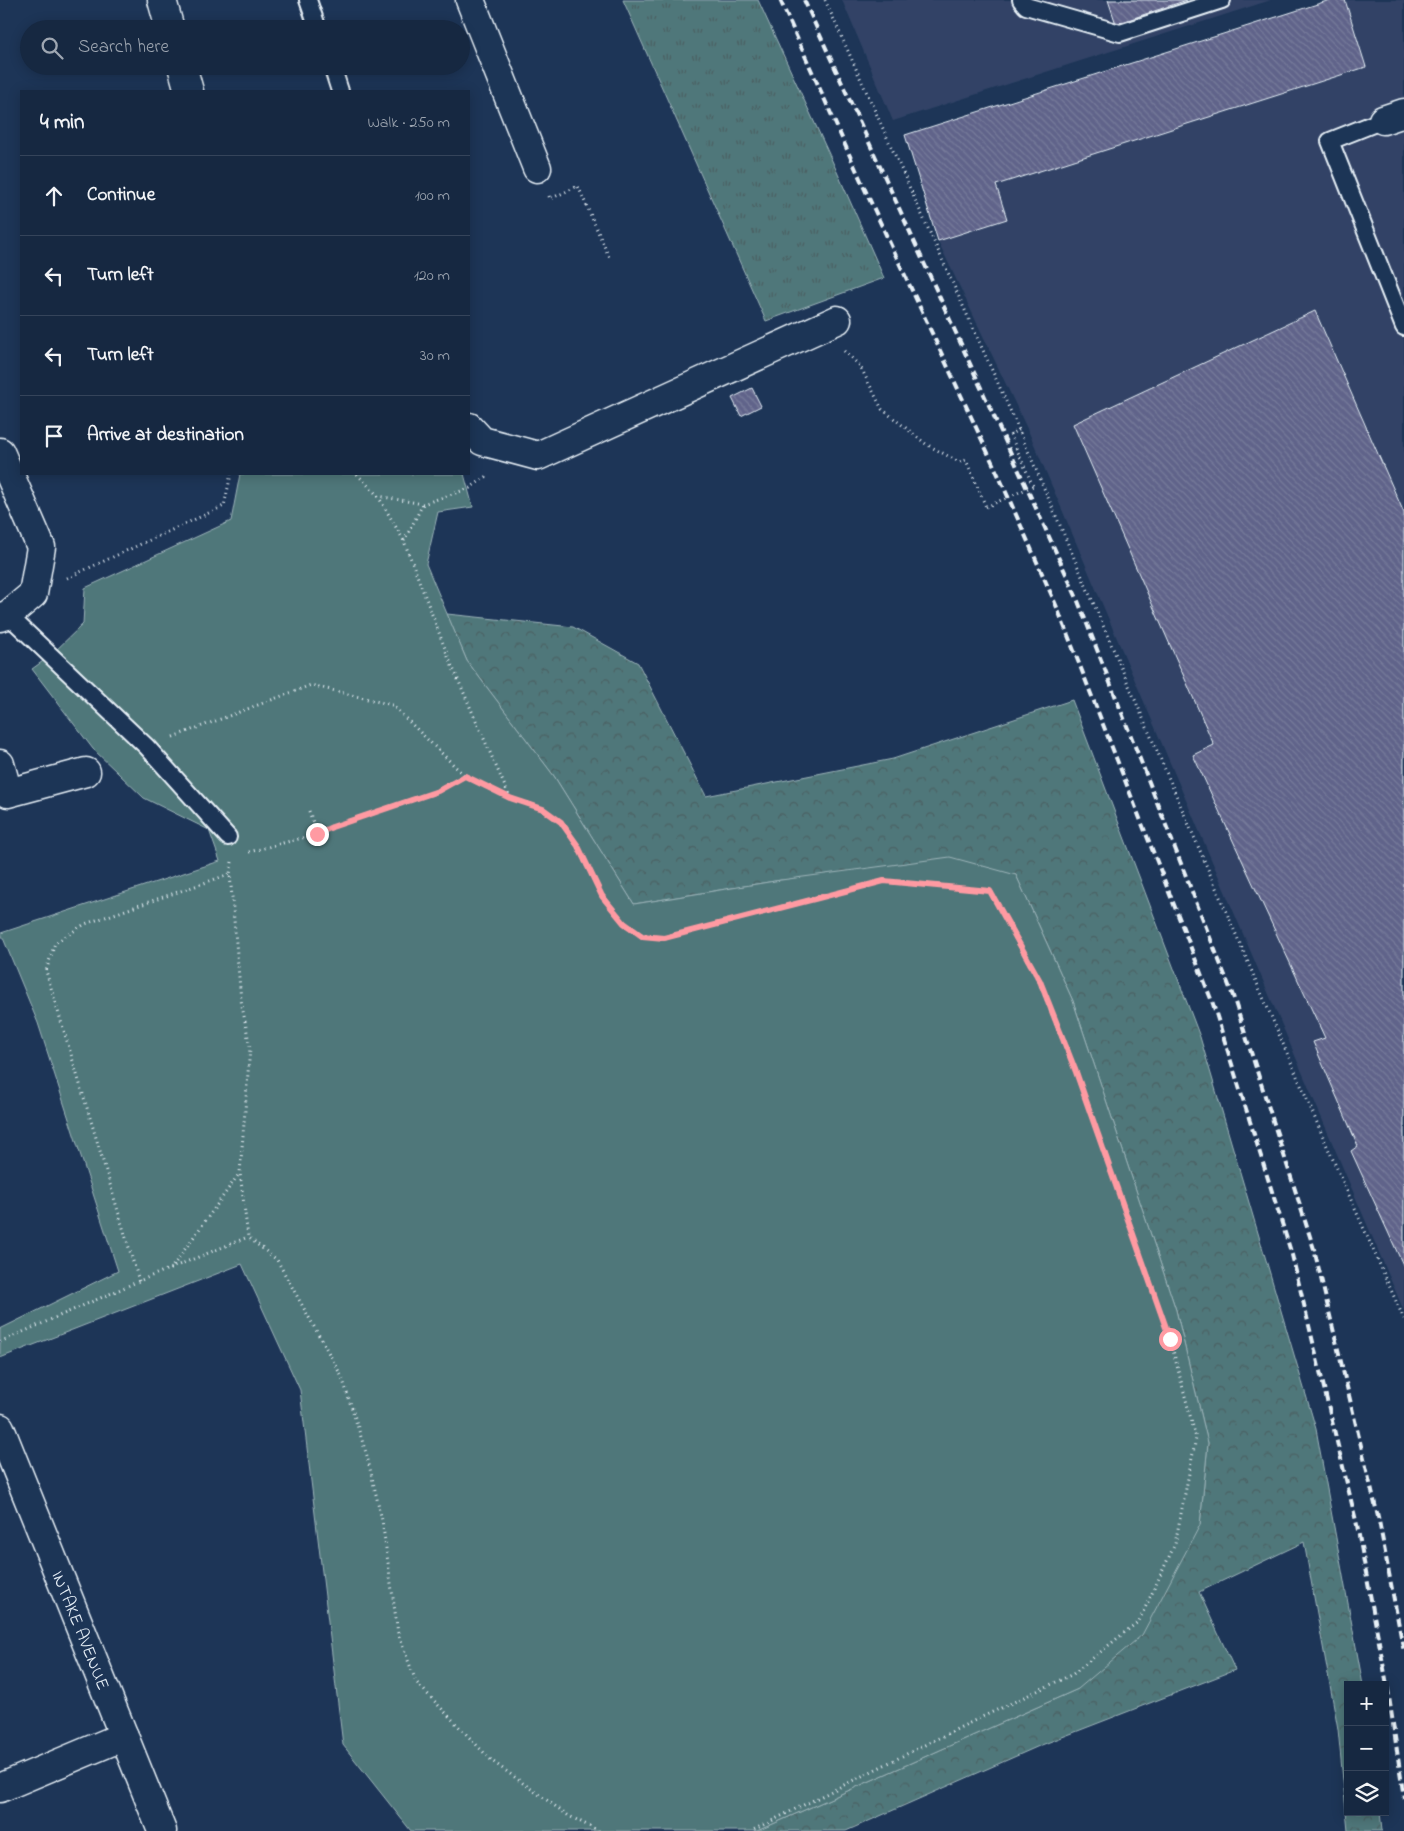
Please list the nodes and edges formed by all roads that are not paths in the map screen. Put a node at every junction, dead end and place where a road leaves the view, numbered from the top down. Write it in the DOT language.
graph roads {
  1 [pos="162,0"];
  2 [pos="308,0"];
  3 [pos="470,0"];
  4 [pos="1021,0"];
  5 [pos="1222,0"];
  6 [pos="168,20"];
  7 [pos="315,20"];
  8 [pos="185,75"];
  9 [pos="335,75"];
  10 [pos="189,90"];
  11 [pos="340,90"];
  12 [pos="1394,117"];
  13 [pos="537,168"];
  14 [pos="832,323"];
  15 [pos="1404,326"];
  16 [pos="470,428"];
  17 [pos="0,452"];
  18 [pos="4,616"];
  19 [pos="0,764"];
  20 [pos="86,772"];
  21 [pos="228,837"];
  22 [pos="0,1428"];
  23 [pos="124,1736"];
  24 [pos="0,1788"];
  25 [pos="162,1831"];
  1 -- 6 [label="street"];
  2 -- 7 [label="lane"];
  3 -- 13 [label="street"];
  4 -- 5 [label="lane"];
  8 -- 10 [label="street"];
  9 -- 11 [label="lane"];
  12 -- 15 [label="lane"];
  14 -- 16 [label="street"];
  17 -- 18 [label="street"];
  18 -- 21 [label="lane"];
  19 -- 20 [label="street"];
  22 -- 23 [label="street, INTAKE AVENUE"];
  23 -- 24 [label="street"];
  23 -- 25 [label="street, INTAKE AVENUE"];
}
